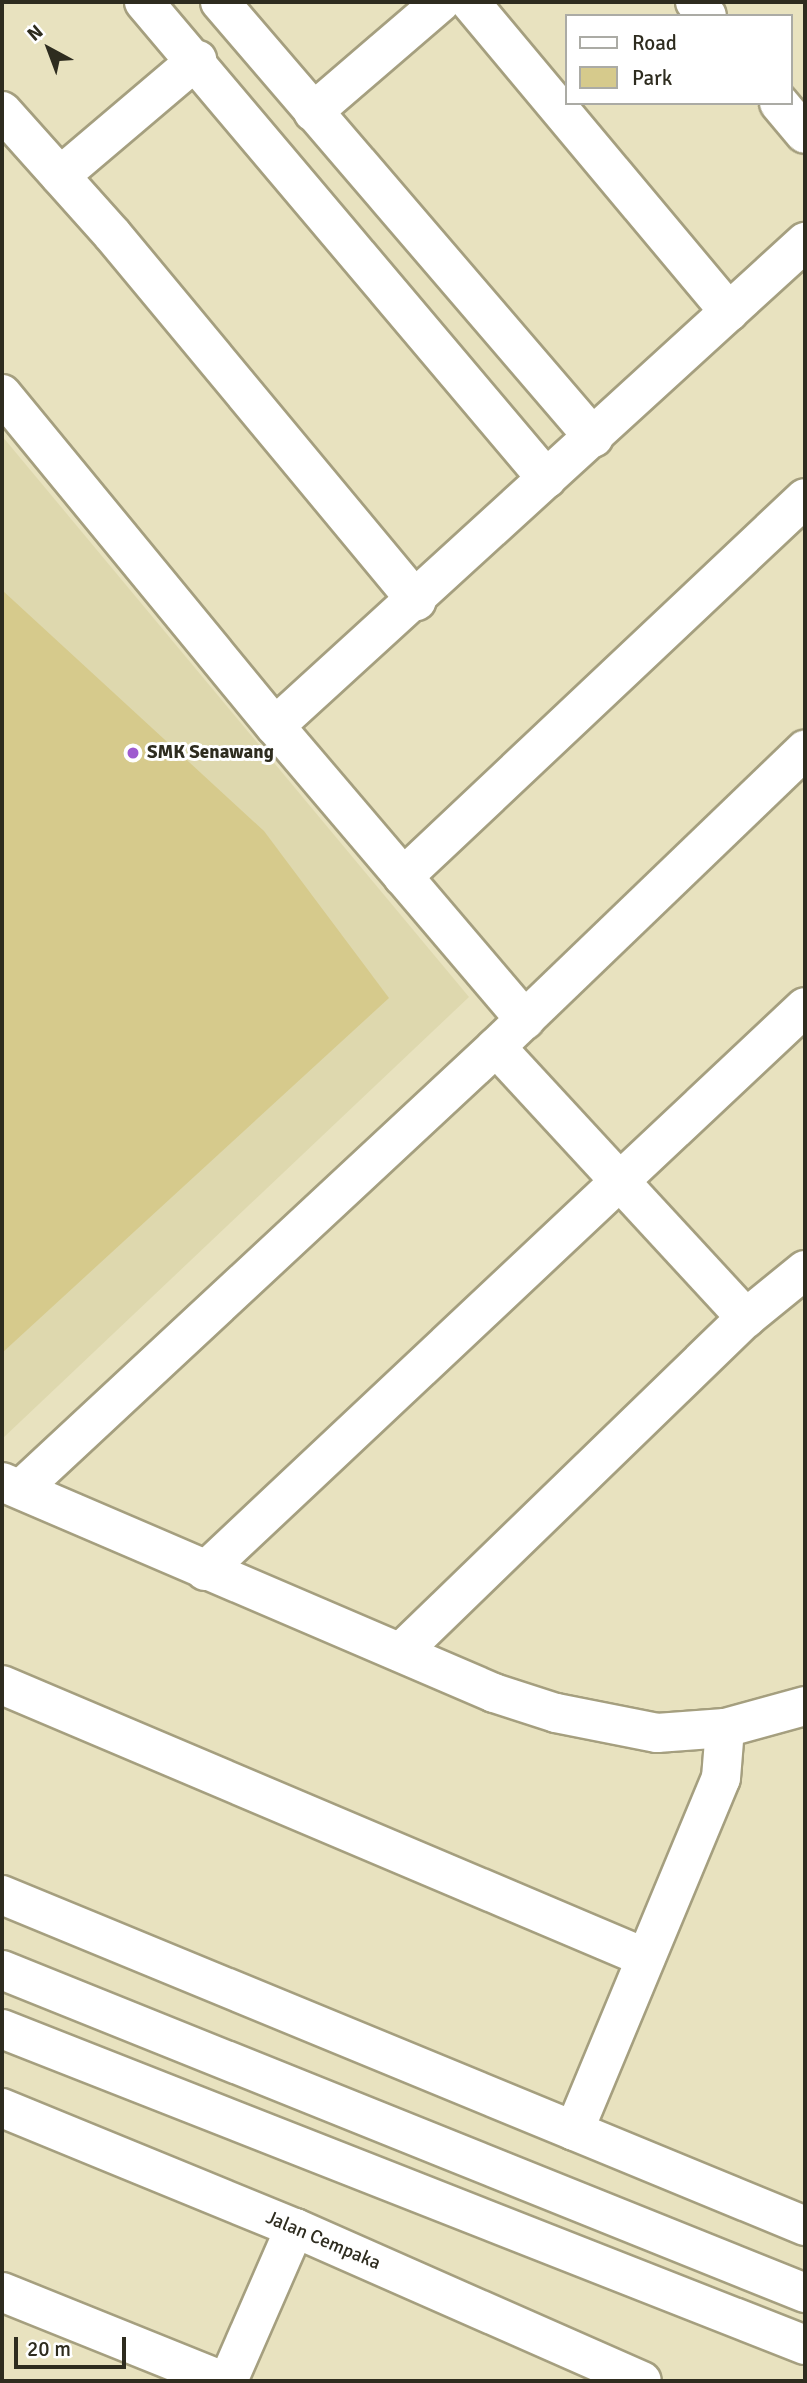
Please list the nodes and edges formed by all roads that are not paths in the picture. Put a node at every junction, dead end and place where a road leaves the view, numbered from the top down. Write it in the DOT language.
graph roads {
  1 [pos="145,2"];
  2 [pos="220,2"];
  3 [pos="441,2"];
  4 [pos="470,2"];
  5 [pos="197,60"];
  6 [pos="781,105"];
  7 [pos="2,111"];
  8 [pos="313,113"];
  9 [pos="805,134"];
  10 [pos="60,176"];
  11 [pos="805,242"];
  12 [pos="729,312"];
  13 [pos="2,394"];
  14 [pos="594,438"];
  15 [pos="547,479"];
  16 [pos="805,498"];
  17 [pos="417,601"];
  18 [pos="275,726"];
  19 [pos="805,750"];
  20 [pos="403,877"];
  21 [pos="805,1007"];
  22 [pos="525,1020"];
  23 [pos="496,1047"];
  24 [pos="620,1181"];
  25 [pos="805,1270"];
  26 [pos="746,1318"];
  27 [pos="11,1486"];
  28 [pos="205,1571"];
  29 [pos="401,1652"];
  30 [pos="2,1685"];
  31 [pos="805,1706"];
  32 [pos="725,1728"];
  33 [pos="2,1895"];
  34 [pos="646,1958"];
  35 [pos="2,1970"];
  36 [pos="2,2029"];
  37 [pos="2,2108"];
  38 [pos="574,2131"];
  39 [pos="805,2226"];
  40 [pos="295,2228"];
  41 [pos="2,2292"];
  42 [pos="805,2293"];
  43 [pos="805,2345"];
  44 [pos="226,2381"];
  45 [pos="642,2381"];
  1 -- 5 [label="street"];
  2 -- 8 [label="street"];
  3 -- 8 [label="street"];
  4 -- 12 [label="street"];
  5 -- 10 [label="street"];
  5 -- 15 [label="street"];
  6 -- 9 [label="street"];
  7 -- 10 [label="street"];
  8 -- 14 [label="street"];
  10 -- 17 [label="street"];
  11 -- 12 [label="street"];
  12 -- 14 [label="street"];
  13 -- 18 [label="street"];
  14 -- 15 [label="street"];
  15 -- 17 [label="street"];
  16 -- 20 [label="street"];
  17 -- 18 [label="street"];
  18 -- 20 [label="street"];
  19 -- 22 [label="street"];
  20 -- 22 [label="street"];
  21 -- 24 [label="street"];
  22 -- 23 [label="street"];
  23 -- 24 [label="street"];
  23 -- 27 [label="street"];
  24 -- 26 [label="street"];
  24 -- 28 [label="street"];
  25 -- 26 [label="street"];
  26 -- 29 [label="street"];
  27 -- 28 [label="street"];
  28 -- 29 [label="street"];
  29 -- 32 [label="street"];
  30 -- 34 [label="street"];
  31 -- 32 [label="street"];
  32 -- 34 [label="street"];
  33 -- 38 [label="street"];
  34 -- 38 [label="street"];
  35 -- 42 [label="street"];
  36 -- 43 [label="street"];
  37 -- 40 [label="street, Jalan Cempaka"];
  38 -- 39 [label="street"];
  40 -- 44 [label="street"];
  40 -- 45 [label="street, Jalan Cempaka"];
  41 -- 44 [label="street"];
}
